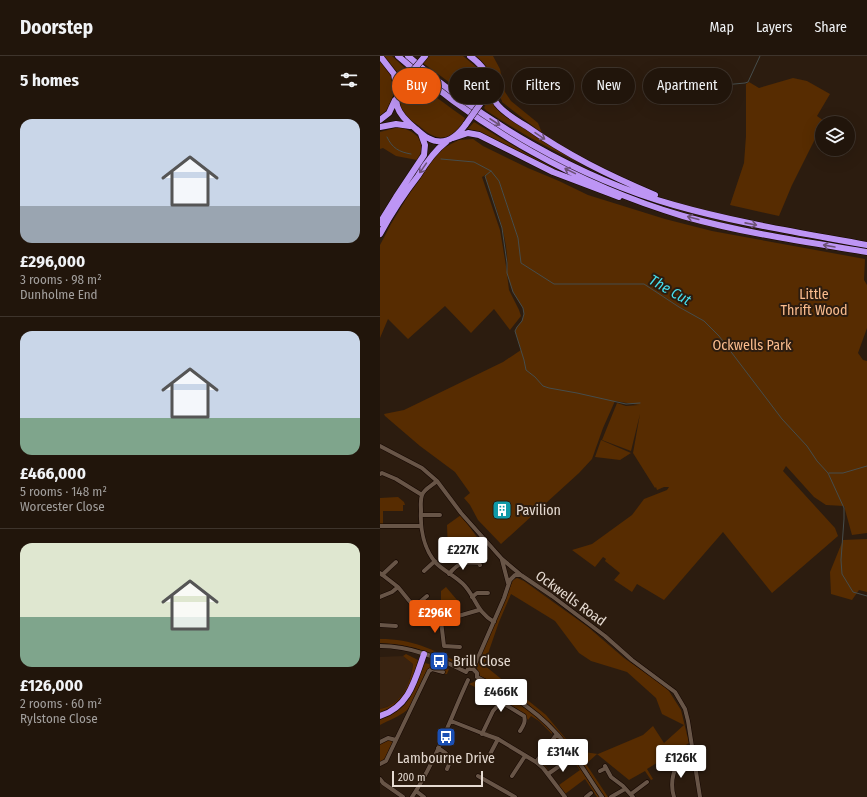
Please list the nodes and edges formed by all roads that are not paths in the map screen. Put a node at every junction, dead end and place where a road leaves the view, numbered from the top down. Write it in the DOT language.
graph roads {
  1 [pos="380,56"];
  2 [pos="398,56"];
  3 [pos="408,56"];
  4 [pos="425,56"];
  5 [pos="470,56"];
  6 [pos="415,68"];
  7 [pos="483,68"];
  8 [pos="392,71"];
  9 [pos="393,104"];
  10 [pos="397,104"];
  11 [pos="480,104"];
  12 [pos="498,104"];
  13 [pos="380,120"];
  14 [pos="380,127"];
  15 [pos="416,129"];
  16 [pos="451,139"];
  17 [pos="651,206"];
  18 [pos="686,208"];
  19 [pos="380,223"];
  20 [pos="380,234"];
  21 [pos="867,245"];
  22 [pos="867,252"];
  23 [pos="380,446"];
  24 [pos="380,474"];
  25 [pos="438,481"];
  26 [pos="422,495"];
  27 [pos="421,515"];
  28 [pos="440,515"];
  29 [pos="380,526"];
  30 [pos="421,526"];
  31 [pos="502,559"];
  32 [pos="435,561"];
  33 [pos="396,562"];
  34 [pos="480,565"];
  35 [pos="424,570"];
  36 [pos="381,574"];
  37 [pos="449,574"];
  38 [pos="521,575"];
  39 [pos="508,583"];
  40 [pos="398,587"];
  41 [pos="488,593"];
  42 [pos="427,596"];
  43 [pos="472,596"];
  44 [pos="380,597"];
  45 [pos="414,607"];
  46 [pos="479,610"];
  47 [pos="441,621"];
  48 [pos="494,622"];
  49 [pos="380,625"];
  50 [pos="396,626"];
  51 [pos="380,646"];
  52 [pos="460,647"];
  53 [pos="424,654"];
  54 [pos="473,669"];
  55 [pos="443,672"];
  56 [pos="466,672"];
  57 [pos="477,678"];
  58 [pos="468,680"];
  59 [pos="380,716"];
  60 [pos="451,721"];
  61 [pos="520,731"];
  62 [pos="482,734"];
  63 [pos="557,734"];
  64 [pos="498,739"];
  65 [pos="396,740"];
  66 [pos="380,742"];
  67 [pos="438,748"];
  68 [pos="488,754"];
  69 [pos="525,756"];
  70 [pos="686,758"];
  71 [pos="568,760"];
  72 [pos="536,762"];
  73 [pos="380,764"];
  74 [pos="448,769"];
  75 [pos="600,771"];
  76 [pos="548,774"];
  77 [pos="478,776"];
  78 [pos="512,776"];
  79 [pos="380,779"];
  80 [pos="647,782"];
  81 [pos="625,789"];
  82 [pos="416,791"];
  83 [pos="591,793"];
  84 [pos="632,796"];
  85 [pos="403,797"];
  86 [pos="412,797"];
  87 [pos="424,797"];
  88 [pos="515,797"];
  89 [pos="565,797"];
  90 [pos="586,797"];
  91 [pos="602,797"];
  92 [pos="611,797"];
  93 [pos="674,797"];
  94 [pos="700,797"];
  1 -- 8 [label="highway"];
  17 -- 2 [label="highway, one-way"];
  3 -- 18 [label="highway, one-way"];
  4 -- 6 [label="highway, bridge"];
  5 -- 7 [label="highway"];
  9 -- 13 [label="highway"];
  10 -- 15 [label="highway"];
  11 -- 16 [label="highway, bridge"];
  12 -- 18 [label="highway, one-way"];
  14 -- 15 [label="highway"];
  15 -- 16 [label="highway"];
  15 -- 19 [label="highway"];
  16 -- 17 [label="highway"];
  16 -- 20 [label="highway, one-way"];
  22 -- 17 [label="highway, one-way"];
  18 -- 21 [label="highway, one-way"];
  23 -- 25 [label="street, Ockwells Road"];
  24 -- 26 [label="street"];
  25 -- 26 [label="street"];
  25 -- 31 [label="street, Ockwells Road"];
  26 -- 27 [label="street"];
  27 -- 28 [label="street"];
  27 -- 30 [label="street"];
  29 -- 30 [label="street"];
  30 -- 32 [label="street"];
  31 -- 38 [label="street, Ockwells Road"];
  31 -- 39 [label="street"];
  32 -- 35 [label="street"];
  32 -- 37 [label="street"];
  33 -- 36 [label="street"];
  34 -- 37 [label="street"];
  36 -- 40 [label="street"];
  37 -- 43 [label="street"];
  38 -- 39 [label="street"];
  38 -- 94 [label="street, Ockwells Road"];
  39 -- 48 [label="street"];
  40 -- 44 [label="street"];
  40 -- 45 [label="street"];
  41 -- 43 [label="street"];
  42 -- 45 [label="street"];
  43 -- 46 [label="street"];
  45 -- 47 [label="street"];
  46 -- 47 [label="street"];
  46 -- 48 [label="street"];
  47 -- 52 [label="street"];
  48 -- 54 [label="street"];
  49 -- 50 [label="street"];
  51 -- 53 [label="street"];
  53 -- 56 [label="street"];
  53 -- 59 [label="highway"];
  54 -- 56 [label="street"];
  54 -- 57 [label="street"];
  55 -- 65 [label="street"];
  56 -- 58 [label="street"];
  57 -- 58 [label="street"];
  57 -- 63 [label="street"];
  58 -- 60 [label="street"];
  60 -- 62 [label="street"];
  60 -- 67 [label="street"];
  61 -- 62 [label="street"];
  62 -- 64 [label="street"];
  63 -- 72 [label="street"];
  63 -- 91 [label="street"];
  64 -- 68 [label="street"];
  64 -- 69 [label="street"];
  65 -- 66 [label="street"];
  65 -- 73 [label="street"];
  67 -- 74 [label="street"];
  67 -- 82 [label="street"];
  69 -- 72 [label="street"];
  69 -- 78 [label="street"];
  70 -- 93 [label="street"];
  71 -- 76 [label="street"];
  72 -- 76 [label="street"];
  75 -- 81 [label="street"];
  76 -- 89 [label="street"];
  77 -- 88 [label="street"];
  79 -- 85 [label="street"];
  80 -- 84 [label="street"];
  81 -- 84 [label="street"];
  81 -- 92 [label="street"];
  82 -- 86 [label="street"];
  82 -- 87 [label="street"];
  83 -- 90 [label="street"];
}
